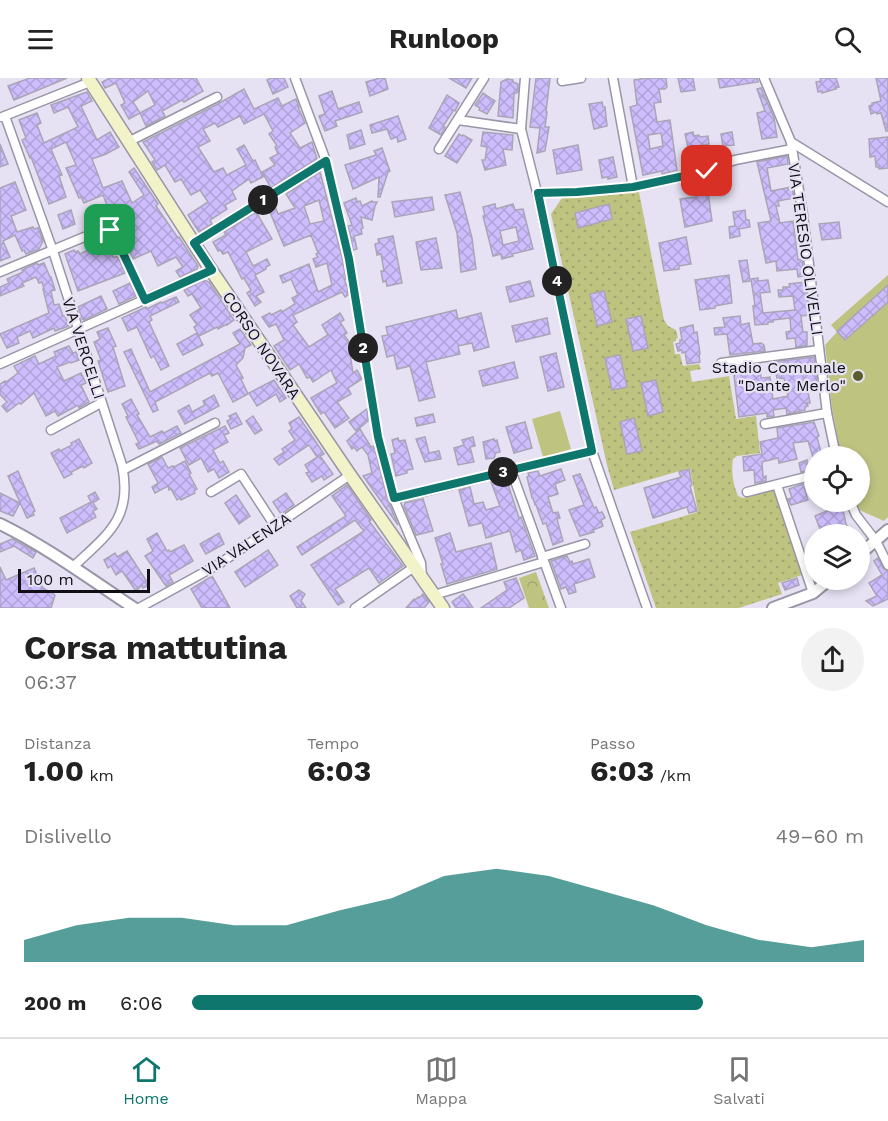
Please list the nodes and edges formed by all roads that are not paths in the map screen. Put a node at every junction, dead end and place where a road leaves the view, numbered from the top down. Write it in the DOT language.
graph roads {
  1 [pos="295,78"];
  2 [pos="484,78"];
  3 [pos="525,78"];
  4 [pos="581,78"];
  5 [pos="613,78"];
  6 [pos="764,78"];
  7 [pos="89,80"];
  8 [pos="562,81"];
  9 [pos="217,97"];
  10 [pos="2,117"];
  11 [pos="458,120"];
  12 [pos="521,129"];
  13 [pos="128,142"];
  14 [pos="792,146"];
  15 [pos="439,149"];
  16 [pos="326,161"];
  17 [pos="633,187"];
  18 [pos="538,193"];
  19 [pos="888,202"];
  20 [pos="194,243"];
  21 [pos="52,251"];
  22 [pos="212,270"];
  23 [pos="0,272"];
  24 [pos="145,300"];
  25 [pos="77,330"];
  26 [pos="819,350"];
  27 [pos="721,363"];
  28 [pos="0,364"];
  29 [pos="101,403"];
  30 [pos="827,413"];
  31 [pos="215,423"];
  32 [pos="765,424"];
  33 [pos="51,430"];
  34 [pos="834,446"];
  35 [pos="592,451"];
  36 [pos="123,470"];
  37 [pos="511,471"];
  38 [pos="350,475"];
  39 [pos="804,478"];
  40 [pos="777,485"];
  41 [pos="211,492"];
  42 [pos="747,492"];
  43 [pos="394,498"];
  44 [pos="855,512"];
  45 [pos="0,524"];
  46 [pos="275,526"];
  47 [pos="888,530"];
  48 [pos="876,541"];
  49 [pos="585,544"];
  50 [pos="870,546"];
  51 [pos="543,560"];
  52 [pos="888,565"];
  53 [pos="73,567"];
  54 [pos="414,567"];
  55 [pos="422,579"];
  56 [pos="817,590"];
  57 [pos="813,593"];
  58 [pos="434,595"];
  59 [pos="134,608"];
  60 [pos="139,608"];
  61 [pos="354,608"];
  62 [pos="443,608"];
  63 [pos="561,608"];
  64 [pos="647,608"];
  65 [pos="773,608"];
  1 -- 16 [label="street"];
  2 -- 11 [label="street"];
  3 -- 12 [label="street"];
  4 -- 8 [label="street"];
  5 -- 17 [label="street"];
  6 -- 14 [label="street, VIA TERESIO OLIVELLI"];
  7 -- 10 [label="street"];
  7 -- 13 [label="main road, CORSO NOVARA"];
  9 -- 13 [label="street"];
  10 -- 21 [label="street, VIA VERCELLI"];
  11 -- 12 [label="street"];
  11 -- 15 [label="street"];
  12 -- 18 [label="street"];
  13 -- 20 [label="main road, CORSO NOVARA"];
  14 -- 17 [label="street, VIA TERESIO OLIVELLI"];
  14 -- 19 [label="street"];
  14 -- 26 [label="street, VIA TERESIO OLIVELLI"];
  16 -- 20 [label="street"];
  16 -- 43 [label="street"];
  17 -- 18 [label="street, VIA TERESIO OLIVELLI"];
  18 -- 35 [label="street"];
  20 -- 22 [label="main road, CORSO NOVARA"];
  21 -- 23 [label="street"];
  21 -- 24 [label="street"];
  21 -- 25 [label="street, VIA VERCELLI"];
  22 -- 24 [label="street"];
  22 -- 38 [label="main road, CORSO NOVARA"];
  24 -- 25 [label="street"];
  25 -- 28 [label="street"];
  25 -- 29 [label="street, VIA VERCELLI"];
  26 -- 27 [label="street"];
  26 -- 30 [label="street, VIA TERESIO OLIVELLI"];
  29 -- 33 [label="street"];
  29 -- 36 [label="street, VIA VERCELLI"];
  30 -- 32 [label="street"];
  30 -- 34 [label="street, VIA TERESIO OLIVELLI"];
  31 -- 36 [label="street"];
  35 -- 37 [label="street"];
  35 -- 64 [label="street"];
  36 -- 53 [label="street, VIA VERCELLI"];
  37 -- 43 [label="street"];
  37 -- 51 [label="street"];
  38 -- 46 [label="street, VIA VALENZA"];
  38 -- 54 [label="main road, CORSO NOVARA"];
  39 -- 40 [label="street"];
  40 -- 42 [label="street"];
  40 -- 57 [label="street"];
  41 -- 46 [label="street"];
  43 -- 55 [label="street"];
  44 -- 48 [label="street"];
  45 -- 53 [label="street"];
  46 -- 60 [label="street, VIA VALENZA"];
  47 -- 48 [label="street"];
  48 -- 50 [label="street"];
  48 -- 52 [label="street"];
  49 -- 51 [label="street"];
  51 -- 58 [label="street"];
  51 -- 63 [label="street"];
  53 -- 59 [label="street"];
  54 -- 55 [label="main road, CORSO NOVARA"];
  54 -- 61 [label="street"];
  55 -- 58 [label="main road, CORSO NOVARA"];
  56 -- 57 [label="street"];
  57 -- 65 [label="street"];
  58 -- 62 [label="main road, CORSO NOVARA"];
}
